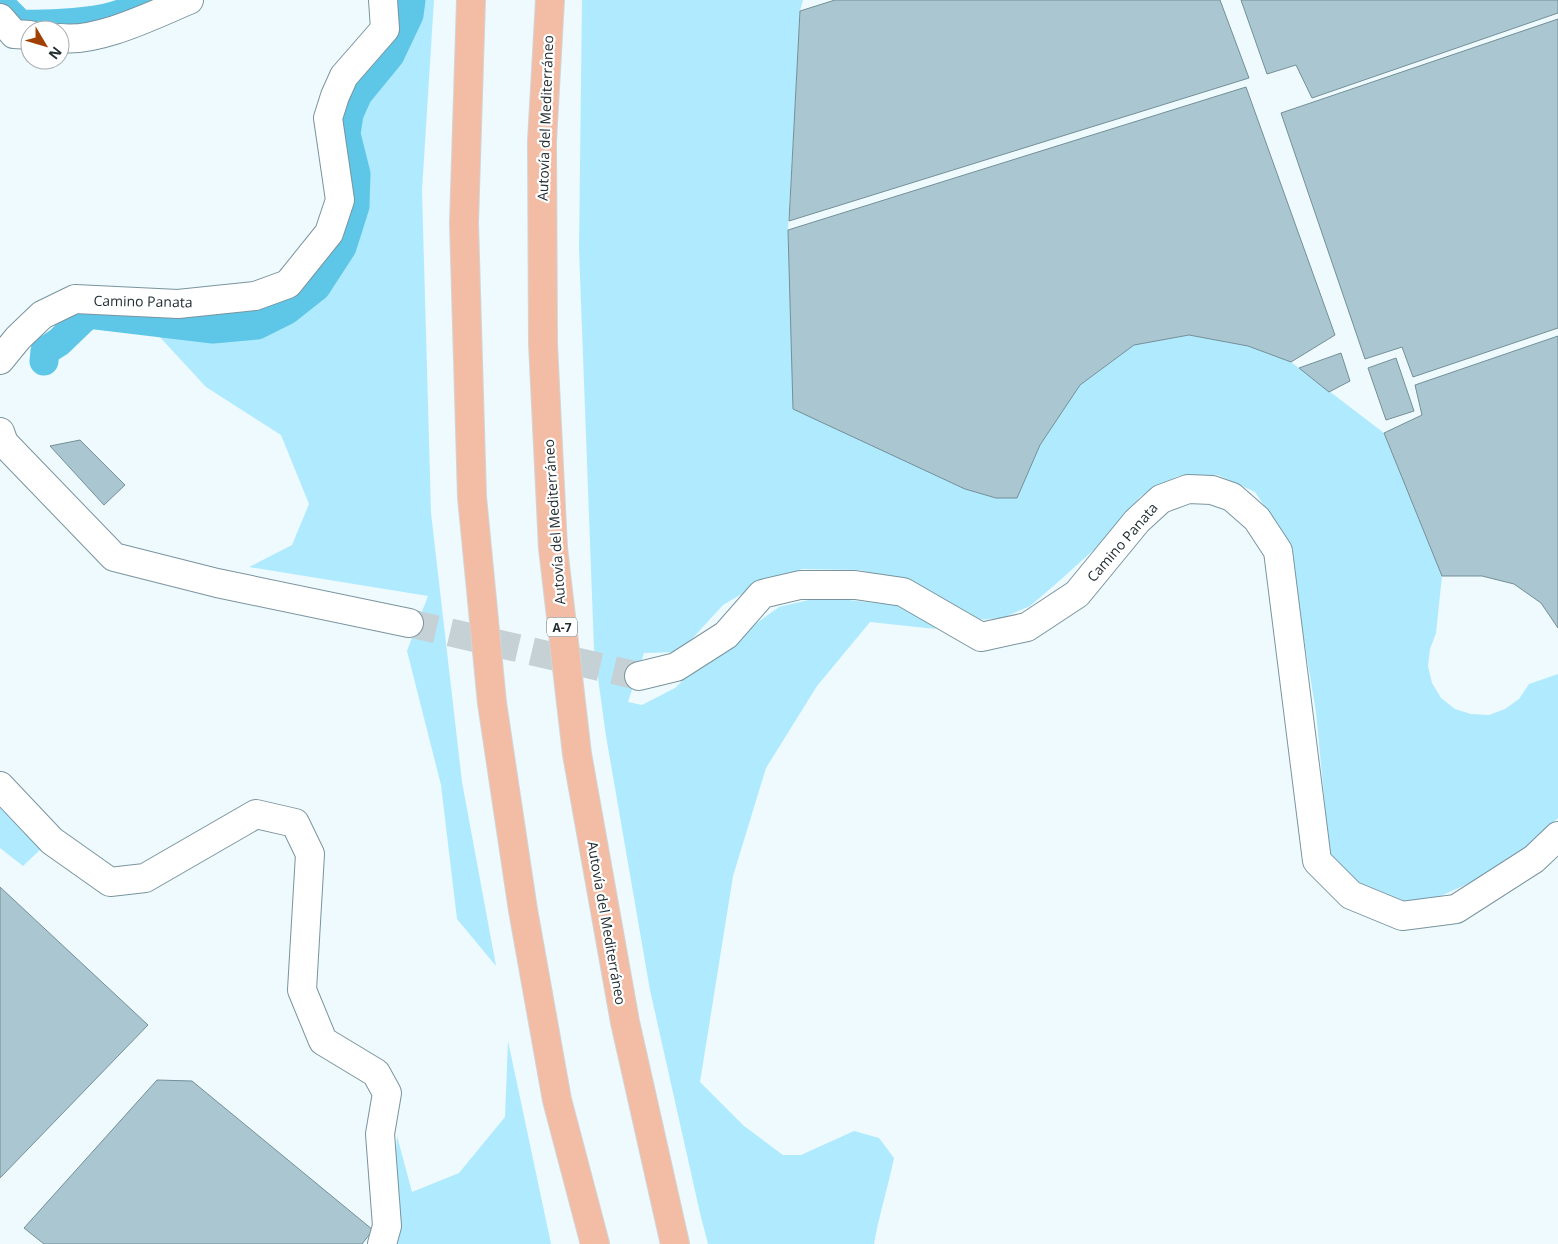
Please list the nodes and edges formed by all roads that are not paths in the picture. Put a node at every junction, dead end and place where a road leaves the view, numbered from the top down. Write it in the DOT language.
graph roads {
  1 [pos="189,0"];
  2 [pos="383,0"];
  3 [pos="471,0"];
  4 [pos="550,0"];
  5 [pos="0,18"];
  6 [pos="20,34"];
  7 [pos="70,37"];
  8 [pos="0,360"];
  9 [pos="0,432"];
  10 [pos="409,623"];
  11 [pos="639,676"];
  12 [pos="0,786"];
  13 [pos="1558,836"];
  14 [pos="382,1244"];
  15 [pos="595,1244"];
  16 [pos="675,1244"];
  1 -- 7 [label="street"];
  2 -- 8 [label="street, Camino Panata"];
  3 -- 15 [label="highway"];
  4 -- 16 [label="highway, Autovía del Mediterráneo / A-7"];
  5 -- 6 [label="street"];
  9 -- 10 [label="street"];
  11 -- 13 [label="street, Camino Panata"];
  12 -- 14 [label="street"];
}
